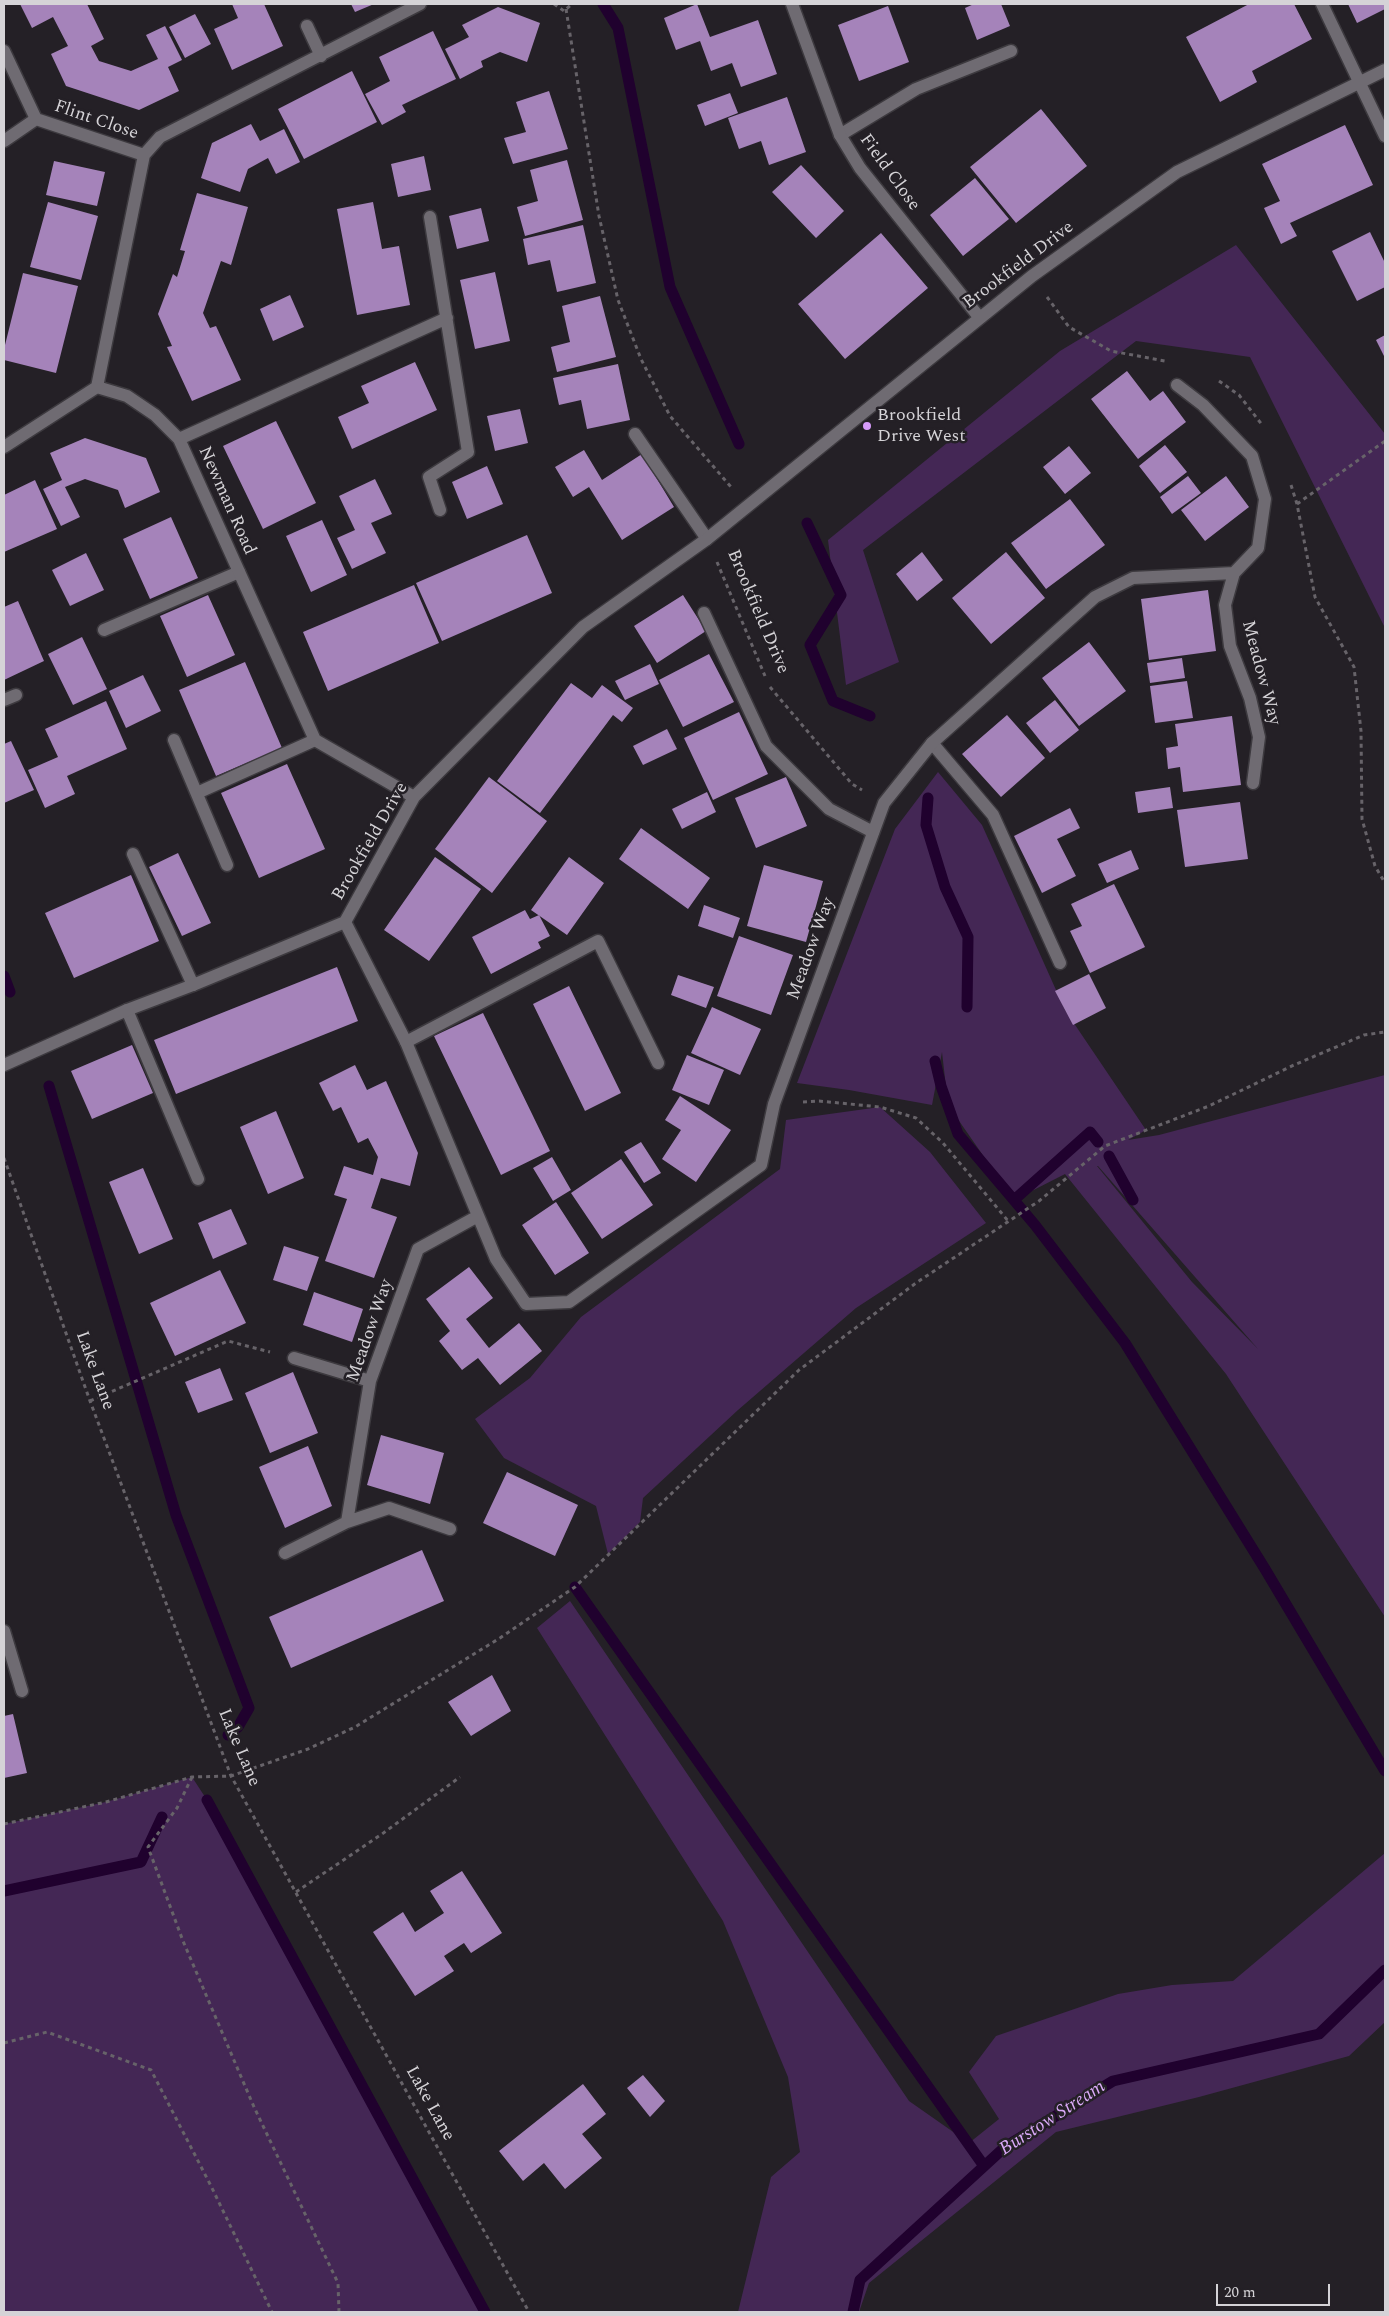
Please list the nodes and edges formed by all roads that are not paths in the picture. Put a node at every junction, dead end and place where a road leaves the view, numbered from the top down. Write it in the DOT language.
graph roads {
  1 [pos="420,4"];
  2 [pos="792,4"];
  3 [pos="1322,4"];
  4 [pos="307,26"];
  5 [pos="4,51"];
  6 [pos="1011,51"];
  7 [pos="321,56"];
  8 [pos="1385,70"];
  9 [pos="1358,82"];
  10 [pos="36,119"];
  11 [pos="840,135"];
  12 [pos="1385,136"];
  13 [pos="4,141"];
  14 [pos="144,155"];
  15 [pos="430,217"];
  16 [pos="979,317"];
  17 [pos="447,318"];
  18 [pos="1177,385"];
  19 [pos="97,387"];
  20 [pos="635,434"];
  21 [pos="179,440"];
  22 [pos="4,447"];
  23 [pos="440,510"];
  24 [pos="707,539"];
  25 [pos="239,572"];
  26 [pos="1234,573"];
  27 [pos="704,613"];
  28 [pos="104,630"];
  29 [pos="16,695"];
  30 [pos="4,700"];
  31 [pos="174,740"];
  32 [pos="315,740"];
  33 [pos="932,743"];
  34 [pos="1253,783"];
  35 [pos="197,793"];
  36 [pos="414,797"];
  37 [pos="873,832"];
  38 [pos="133,854"];
  39 [pos="227,865"];
  40 [pos="345,922"];
  41 [pos="1060,963"];
  42 [pos="193,985"];
  43 [pos="127,1010"];
  44 [pos="406,1042"];
  45 [pos="658,1063"];
  46 [pos="4,1065"];
  47 [pos="198,1179"];
  48 [pos="478,1216"];
  49 [pos="294,1358"];
  50 [pos="370,1381"];
  51 [pos="347,1522"];
  52 [pos="450,1529"];
  53 [pos="285,1553"];
  54 [pos="4,1632"];
  55 [pos="22,1691"];
  1 -- 7 [label="street"];
  2 -- 11 [label="street, Field Close"];
  3 -- 9 [label="street"];
  4 -- 7 [label="street"];
  5 -- 10 [label="street, Flint Close"];
  6 -- 11 [label="street"];
  7 -- 14 [label="street"];
  8 -- 9 [label="street, Brookfield Drive"];
  9 -- 12 [label="street"];
  9 -- 16 [label="street, Brookfield Drive"];
  10 -- 13 [label="street, Flint Close"];
  10 -- 14 [label="street, Flint Close"];
  11 -- 16 [label="street, Field Close"];
  14 -- 19 [label="street"];
  15 -- 17 [label="street"];
  16 -- 24 [label="street, Brookfield Drive"];
  17 -- 21 [label="street, Newman Road"];
  17 -- 23 [label="street"];
  18 -- 26 [label="street, Meadow Way"];
  19 -- 21 [label="street"];
  19 -- 22 [label="street"];
  20 -- 24 [label="street"];
  21 -- 25 [label="street, Newman Road"];
  24 -- 36 [label="street, Brookfield Drive"];
  25 -- 28 [label="street"];
  25 -- 32 [label="street, Newman Road"];
  26 -- 33 [label="street, Meadow Way"];
  26 -- 34 [label="street, Meadow Way"];
  27 -- 37 [label="street"];
  29 -- 30 [label="street"];
  31 -- 35 [label="street"];
  32 -- 35 [label="street"];
  32 -- 36 [label="street"];
  33 -- 37 [label="street, Meadow Way"];
  33 -- 41 [label="street"];
  35 -- 39 [label="street"];
  36 -- 40 [label="street, Brookfield Drive"];
  37 -- 48 [label="street, Meadow Way"];
  38 -- 42 [label="street"];
  40 -- 42 [label="street, Brookfield Drive"];
  40 -- 44 [label="street, Meadow Way"];
  42 -- 43 [label="street, Brookfield Drive"];
  43 -- 46 [label="street, Brookfield Drive"];
  43 -- 47 [label="street"];
  44 -- 45 [label="street"];
  44 -- 48 [label="street, Meadow Way"];
  48 -- 50 [label="street, Meadow Way"];
  49 -- 50 [label="street"];
  50 -- 51 [label="street, Meadow Way"];
  51 -- 52 [label="street"];
  51 -- 53 [label="street"];
  54 -- 55 [label="street"];
}
